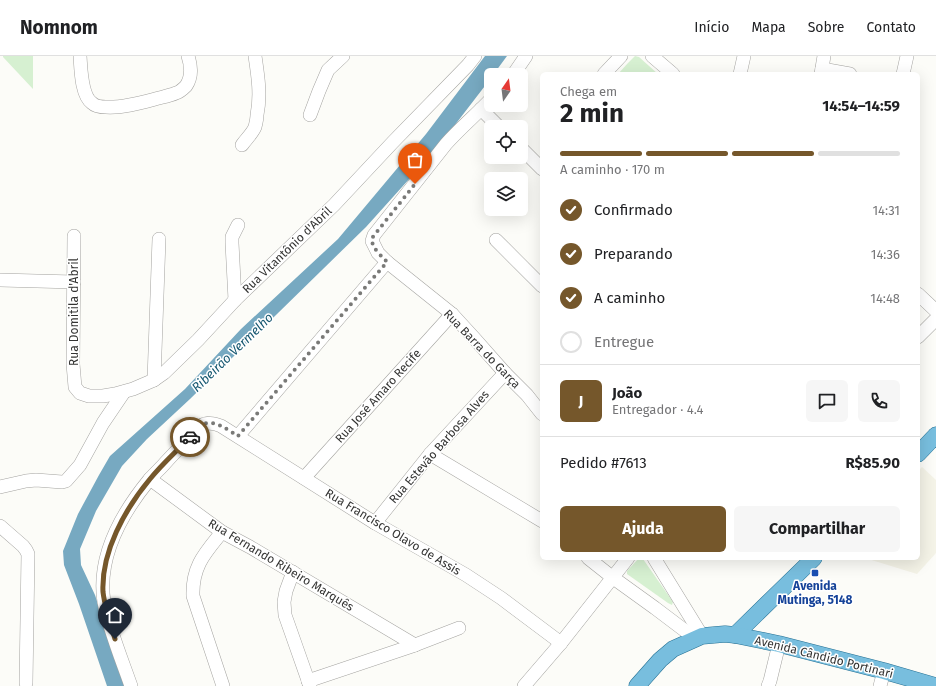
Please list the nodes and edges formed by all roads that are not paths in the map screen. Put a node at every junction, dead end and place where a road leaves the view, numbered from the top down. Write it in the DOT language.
graph roads {
  1 [pos="80,56"];
  2 [pos="188,56"];
  3 [pos="255,56"];
  4 [pos="342,56"];
  5 [pos="475,56"];
  6 [pos="526,56"];
  7 [pos="621,56"];
  8 [pos="652,56"];
  9 [pos="744,56"];
  10 [pos="907,56"];
  11 [pos="822,66"];
  12 [pos="518,68"];
  13 [pos="606,72"];
  14 [pos="671,72"];
  15 [pos="740,72"];
  16 [pos="843,72"];
  17 [pos="903,72"];
  18 [pos="484,106"];
  19 [pos="481,109"];
  20 [pos="310,115"];
  21 [pos="492,120"];
  22 [pos="242,145"];
  23 [pos="528,155"];
  24 [pos="540,167"];
  25 [pos="238,224"];
  26 [pos="74,236"];
  27 [pos="159,239"];
  28 [pos="496,240"];
  29 [pos="387,262"];
  30 [pos="0,280"];
  31 [pos="74,282"];
  32 [pos="540,284"];
  33 [pos="920,296"];
  34 [pos="235,300"];
  35 [pos="936,311"];
  36 [pos="452,314"];
  37 [pos="936,319"];
  38 [pos="920,335"];
  39 [pos="505,373"];
  40 [pos="154,380"];
  41 [pos="75,387"];
  42 [pos="124,392"];
  43 [pos="540,411"];
  44 [pos="936,435"];
  45 [pos="238,436"];
  46 [pos="920,452"];
  47 [pos="430,454"];
  48 [pos="304,478"];
  49 [pos="150,479"];
  50 [pos="0,487"];
  51 [pos="540,521"];
  52 [pos="374,523"];
  53 [pos="0,526"];
  54 [pos="222,532"];
  55 [pos="590,560"];
  56 [pos="626,560"];
  57 [pos="655,560"];
  58 [pos="812,560"];
  59 [pos="293,572"];
  60 [pos="612,578"];
  61 [pos="459,628"];
  62 [pos="736,635"];
  63 [pos="699,637"];
  64 [pos="561,643"];
  65 [pos="780,644"];
  66 [pos="415,645"];
  67 [pos="882,678"];
  68 [pos="26,683"];
  69 [pos="309,684"];
  70 [pos="131,686"];
  71 [pos="223,686"];
  72 [pos="524,686"];
  73 [pos="637,686"];
  74 [pos="768,686"];
  75 [pos="936,686"];
  1 -- 2 [label="street"];
  3 -- 22 [label="street"];
  4 -- 20 [label="street"];
  5 -- 34 [label="street, Rua Vitantônio d'Abril"];
  6 -- 12 [label="street"];
  7 -- 13 [label="street"];
  8 -- 14 [label="street"];
  9 -- 15 [label="street"];
  10 -- 17 [label="street"];
  11 -- 16 [label="street"];
  18 -- 19 [label="street"];
  19 -- 21 [label="street"];
  19 -- 29 [label="street, Rua Barra do Garça"];
  23 -- 24 [label="street"];
  25 -- 34 [label="street"];
  26 -- 31 [label="street, Rua Domitila d'Abril"];
  27 -- 40 [label="street"];
  28 -- 32 [label="street"];
  29 -- 36 [label="street, Rua Barra do Garça"];
  29 -- 45 [label="street"];
  30 -- 31 [label="street"];
  31 -- 41 [label="street, Rua Domitila d'Abril"];
  33 -- 35 [label="street"];
  34 -- 40 [label="street, Rua Vitantônio d'Abril"];
  36 -- 39 [label="street, Rua Barra do Garça"];
  36 -- 48 [label="street, Rua José Amaro Recife"];
  37 -- 38 [label="street"];
  39 -- 43 [label="street, Rua Barra do Garça"];
  39 -- 47 [label="street, Rua Estevão Barbosa Alves"];
  40 -- 42 [label="street, Rua Vitantônio d'Abril"];
  41 -- 42 [label="street, Rua Vitantônio d'Abril"];
  42 -- 50 [label="street"];
  44 -- 46 [label="main road"];
  45 -- 48 [label="street, Rua Francisco Olavo de Assis"];
  45 -- 49 [label="street, Rua Francisco Olavo de Assis"];
  47 -- 51 [label="street"];
  47 -- 52 [label="street, Rua Estevão Barbosa Alves"];
  48 -- 52 [label="street, Rua Francisco Olavo de Assis"];
  49 -- 54 [label="street, Rua Fernando Ribeiro Marquês"];
  49 -- 70 [label="street"];
  52 -- 64 [label="street, Rua Francisco Olavo de Assis"];
  53 -- 68 [label="street"];
  54 -- 59 [label="street, Rua Fernando Ribeiro Marquês"];
  54 -- 71 [label="street"];
  55 -- 60 [label="street"];
  56 -- 60 [label="street"];
  57 -- 63 [label="street"];
  58 -- 62 [label="main road"];
  59 -- 66 [label="street, Rua Fernando Ribeiro Marquês"];
  59 -- 69 [label="street"];
  60 -- 63 [label="street"];
  60 -- 64 [label="street"];
  61 -- 66 [label="street"];
  62 -- 63 [label="main road, Avenida Cândido Portinari"];
  62 -- 65 [label="main road, Avenida Cândido Portinari"];
  63 -- 73 [label="main road, Avenida Cândido Portinari"];
  64 -- 72 [label="street"];
  65 -- 67 [label="main road, Avenida Cândido Portinari"];
  65 -- 74 [label="street"];
  66 -- 69 [label="street"];
  67 -- 75 [label="main road, Avenida Cândido Portinari"];
}
